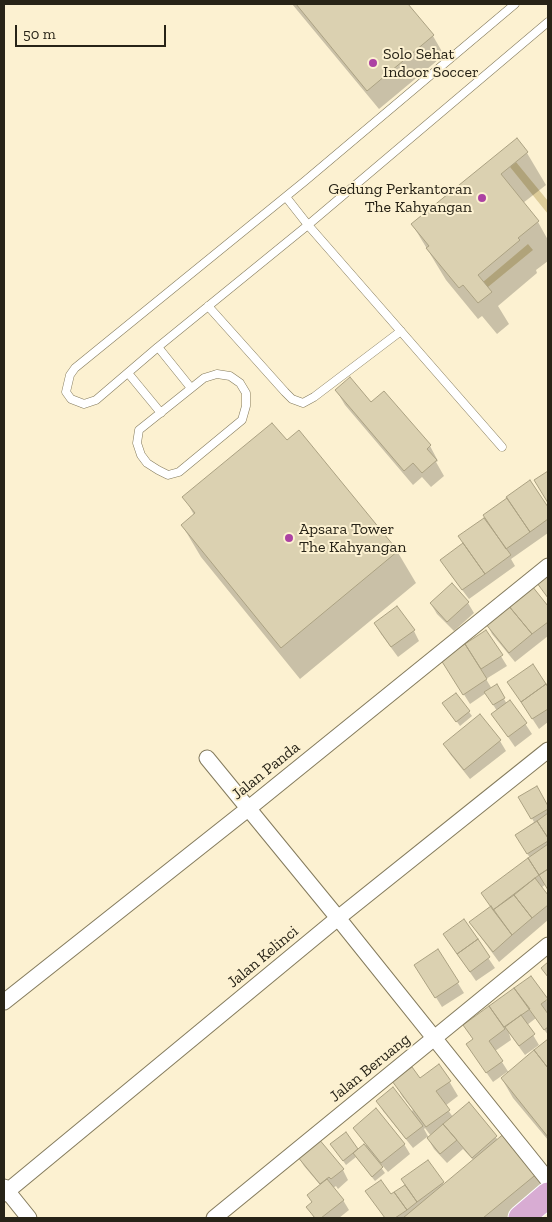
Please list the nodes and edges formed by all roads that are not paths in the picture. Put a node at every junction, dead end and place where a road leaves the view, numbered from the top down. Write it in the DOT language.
graph roads {
  1 [pos="515,4"];
  2 [pos="548,22"];
  3 [pos="286,197"];
  4 [pos="308,225"];
  5 [pos="208,306"];
  6 [pos="401,331"];
  7 [pos="158,347"];
  8 [pos="128,373"];
  9 [pos="192,388"];
  10 [pos="161,413"];
  11 [pos="502,447"];
  12 [pos="548,566"];
  13 [pos="548,750"];
  14 [pos="207,758"];
  15 [pos="248,808"];
  16 [pos="338,918"];
  17 [pos="548,945"];
  18 [pos="4,1002"];
  19 [pos="435,1039"];
  20 [pos="548,1180"];
  21 [pos="5,1191"];
  22 [pos="548,1195"];
  23 [pos="29,1218"];
  24 [pos="214,1218"];
  25 [pos="521,1218"];
  1 -- 3 [label="lane"];
  2 -- 4 [label="lane"];
  3 -- 4 [label="lane"];
  3 -- 8 [label="lane"];
  4 -- 5 [label="lane"];
  4 -- 6 [label="lane"];
  5 -- 6 [label="lane"];
  5 -- 7 [label="lane"];
  6 -- 11 [label="lane"];
  7 -- 8 [label="lane"];
  7 -- 9 [label="lane"];
  8 -- 10 [label="lane"];
  9 -- 10 [label="lane"];
  9 -- 10 [label="lane"];
  12 -- 15 [label="street, Jalan Panda"];
  13 -- 16 [label="street, Jalan Kelinci"];
  14 -- 15 [label="street"];
  15 -- 16 [label="street"];
  15 -- 18 [label="street, Jalan Panda"];
  16 -- 19 [label="street"];
  16 -- 21 [label="street, Jalan Kelinci"];
  17 -- 19 [label="street, Jalan Beruang"];
  19 -- 20 [label="street"];
  19 -- 24 [label="street, Jalan Beruang"];
  21 -- 23 [label="street"];
  22 -- 25 [label="main road"];
}
